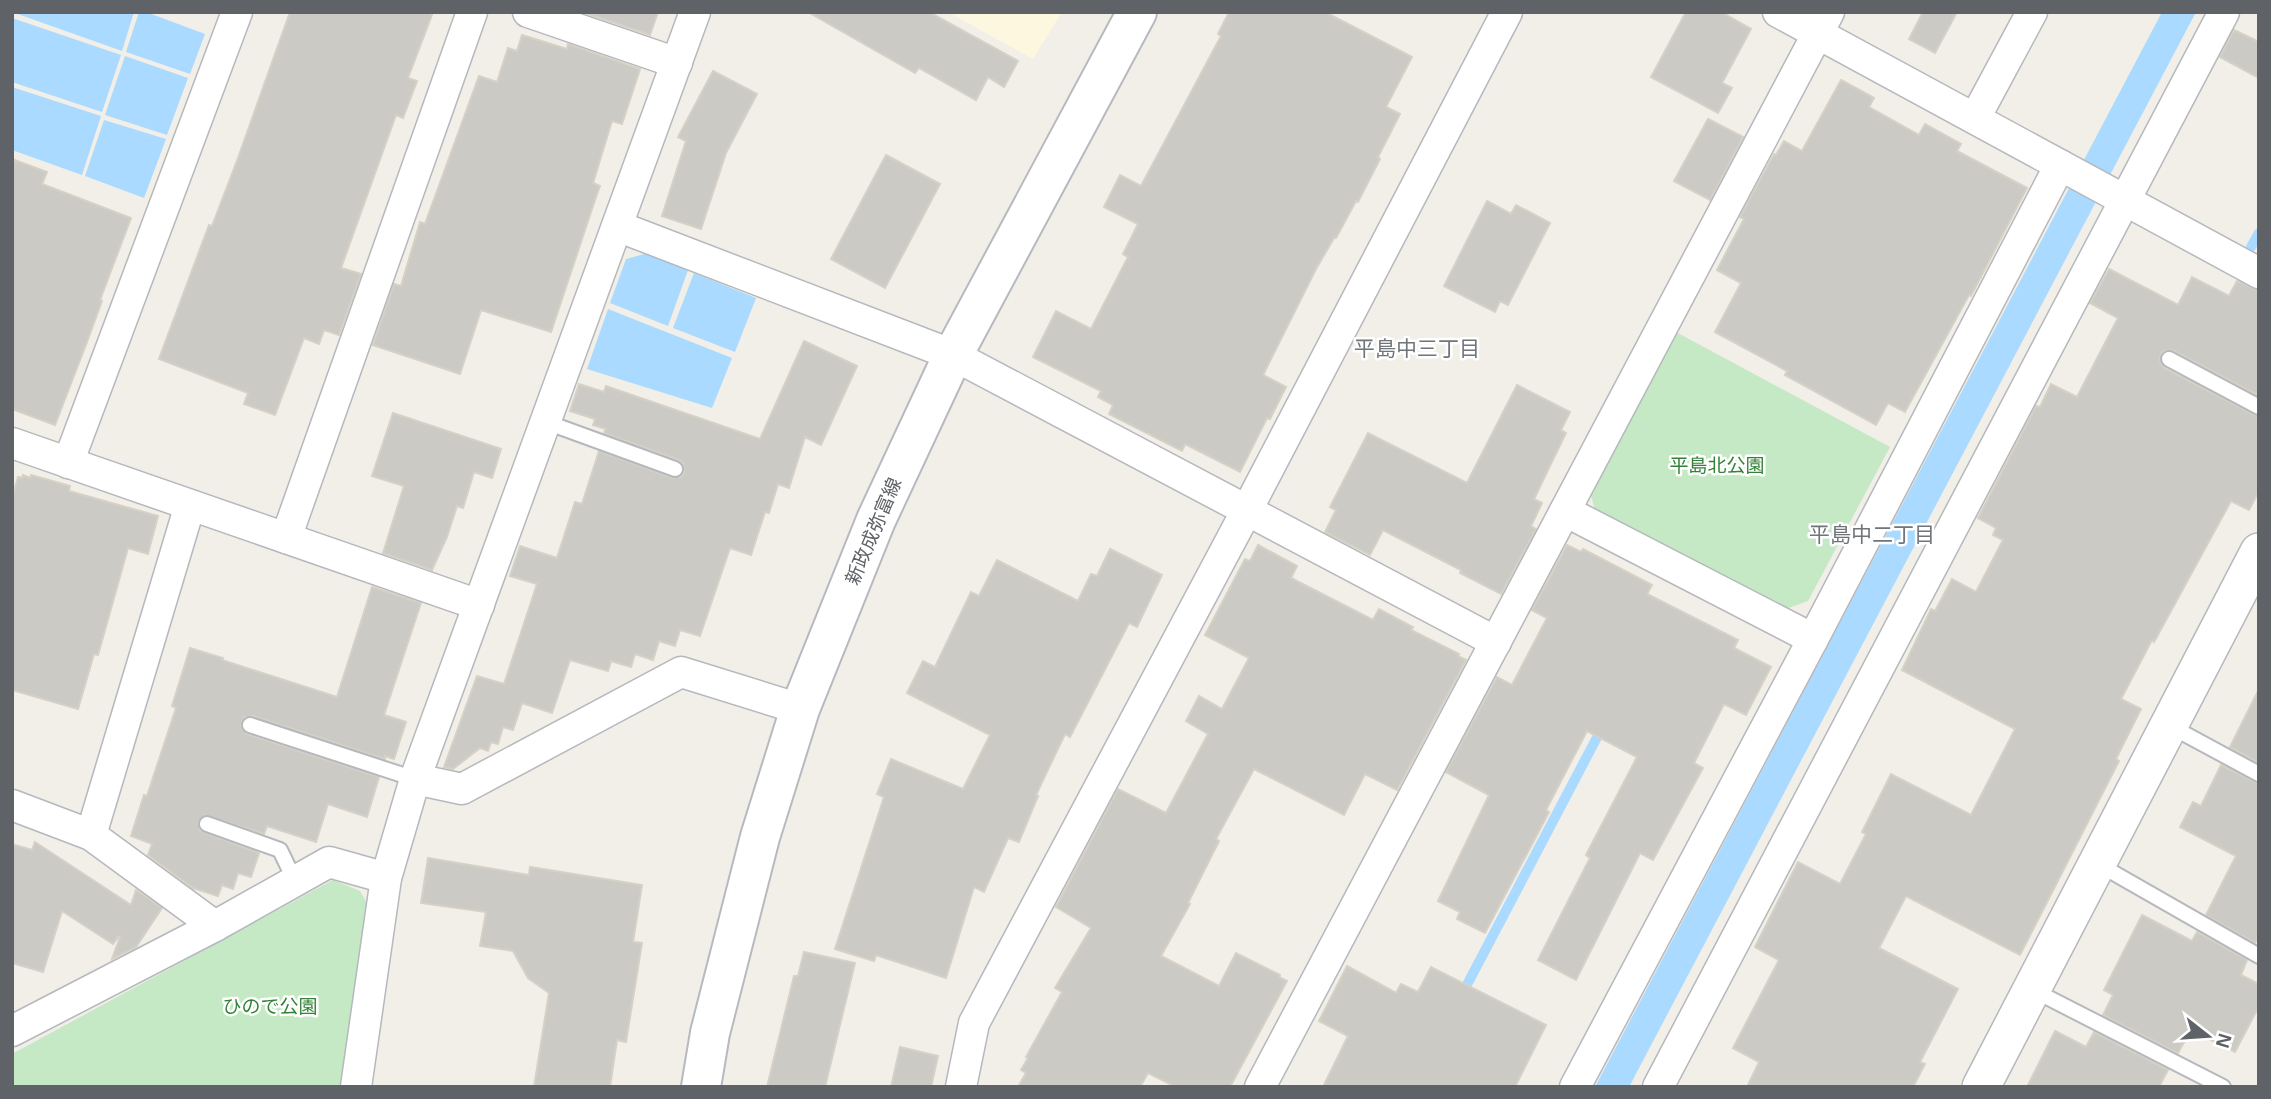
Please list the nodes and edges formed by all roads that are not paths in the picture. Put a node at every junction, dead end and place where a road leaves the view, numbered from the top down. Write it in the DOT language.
graph roads {
  1 [pos="237,12"];
  2 [pos="471,12"];
  3 [pos="528,12"];
  4 [pos="695,12"];
  5 [pos="1138,12"];
  6 [pos="1507,12"];
  7 [pos="1778,12"];
  8 [pos="2032,12"];
  9 [pos="2224,12"];
  10 [pos="1824,23"];
  11 [pos="677,63"];
  12 [pos="1975,118"];
  13 [pos="2066,169"];
  14 [pos="2116,196"];
  15 [pos="617,226"];
  16 [pos="2259,273"];
  17 [pos="953,355"];
  18 [pos="2169,359"];
  19 [pos="2259,407"];
  20 [pos="546,422"];
  21 [pos="12,443"];
  22 [pos="68,463"];
  23 [pos="675,469"];
  24 [pos="190,505"];
  25 [pos="1247,510"];
  26 [pos="1565,511"];
  27 [pos="286,538"];
  28 [pos="2259,552"];
  29 [pos="479,605"];
  30 [pos="1813,639"];
  31 [pos="1496,642"];
  32 [pos="800,709"];
  33 [pos="250,725"];
  34 [pos="2169,725"];
  35 [pos="2259,774"];
  36 [pos="415,779"];
  37 [pos="12,806"];
  38 [pos="207,824"];
  39 [pos="91,835"];
  40 [pos="2097,864"];
  41 [pos="386,878"];
  42 [pos="295,881"];
  43 [pos="215,926"];
  44 [pos="2259,956"];
  45 [pos="2032,989"];
  46 [pos="12,1031"];
  47 [pos="356,1087"];
  48 [pos="701,1087"];
  49 [pos="961,1087"];
  50 [pos="1261,1087"];
  51 [pos="1575,1087"];
  52 [pos="1658,1087"];
  53 [pos="1981,1087"];
  54 [pos="2223,1087"];
  1 -- 22 [label="street"];
  2 -- 27 [label="street"];
  3 -- 11 [label="street"];
  4 -- 11 [label="street"];
  5 -- 17 [label="main road, 新政成弥富線"];
  6 -- 25 [label="street"];
  7 -- 10 [label="street"];
  8 -- 12 [label="street"];
  9 -- 14 [label="street"];
  10 -- 12 [label="street"];
  10 -- 26 [label="street"];
  11 -- 15 [label="street"];
  12 -- 13 [label="street"];
  13 -- 14 [label="street"];
  13 -- 30 [label="street"];
  14 -- 16 [label="street"];
  14 -- 52 [label="street"];
  15 -- 17 [label="street"];
  15 -- 20 [label="street"];
  17 -- 25 [label="street"];
  17 -- 32 [label="main road, 新政成弥富線"];
  18 -- 19 [label="lane"];
  20 -- 23 [label="lane"];
  20 -- 29 [label="street"];
  21 -- 22 [label="street"];
  22 -- 24 [label="street"];
  24 -- 27 [label="street"];
  24 -- 39 [label="street"];
  25 -- 31 [label="street"];
  25 -- 49 [label="street"];
  26 -- 30 [label="street"];
  26 -- 31 [label="street"];
  27 -- 29 [label="street"];
  28 -- 34 [label="street"];
  29 -- 36 [label="street"];
  30 -- 51 [label="street"];
  31 -- 50 [label="street"];
  32 -- 36 [label="street"];
  32 -- 48 [label="main road, 新政成弥富線"];
  33 -- 36 [label="lane"];
  34 -- 35 [label="lane"];
  34 -- 40 [label="street"];
  36 -- 41 [label="street"];
  37 -- 39 [label="street"];
  38 -- 42 [label="lane"];
  39 -- 43 [label="street"];
  40 -- 44 [label="lane"];
  40 -- 45 [label="street"];
  41 -- 42 [label="street"];
  41 -- 47 [label="street"];
  42 -- 43 [label="street"];
  43 -- 46 [label="street"];
  45 -- 53 [label="street"];
  45 -- 54 [label="lane"];
}
